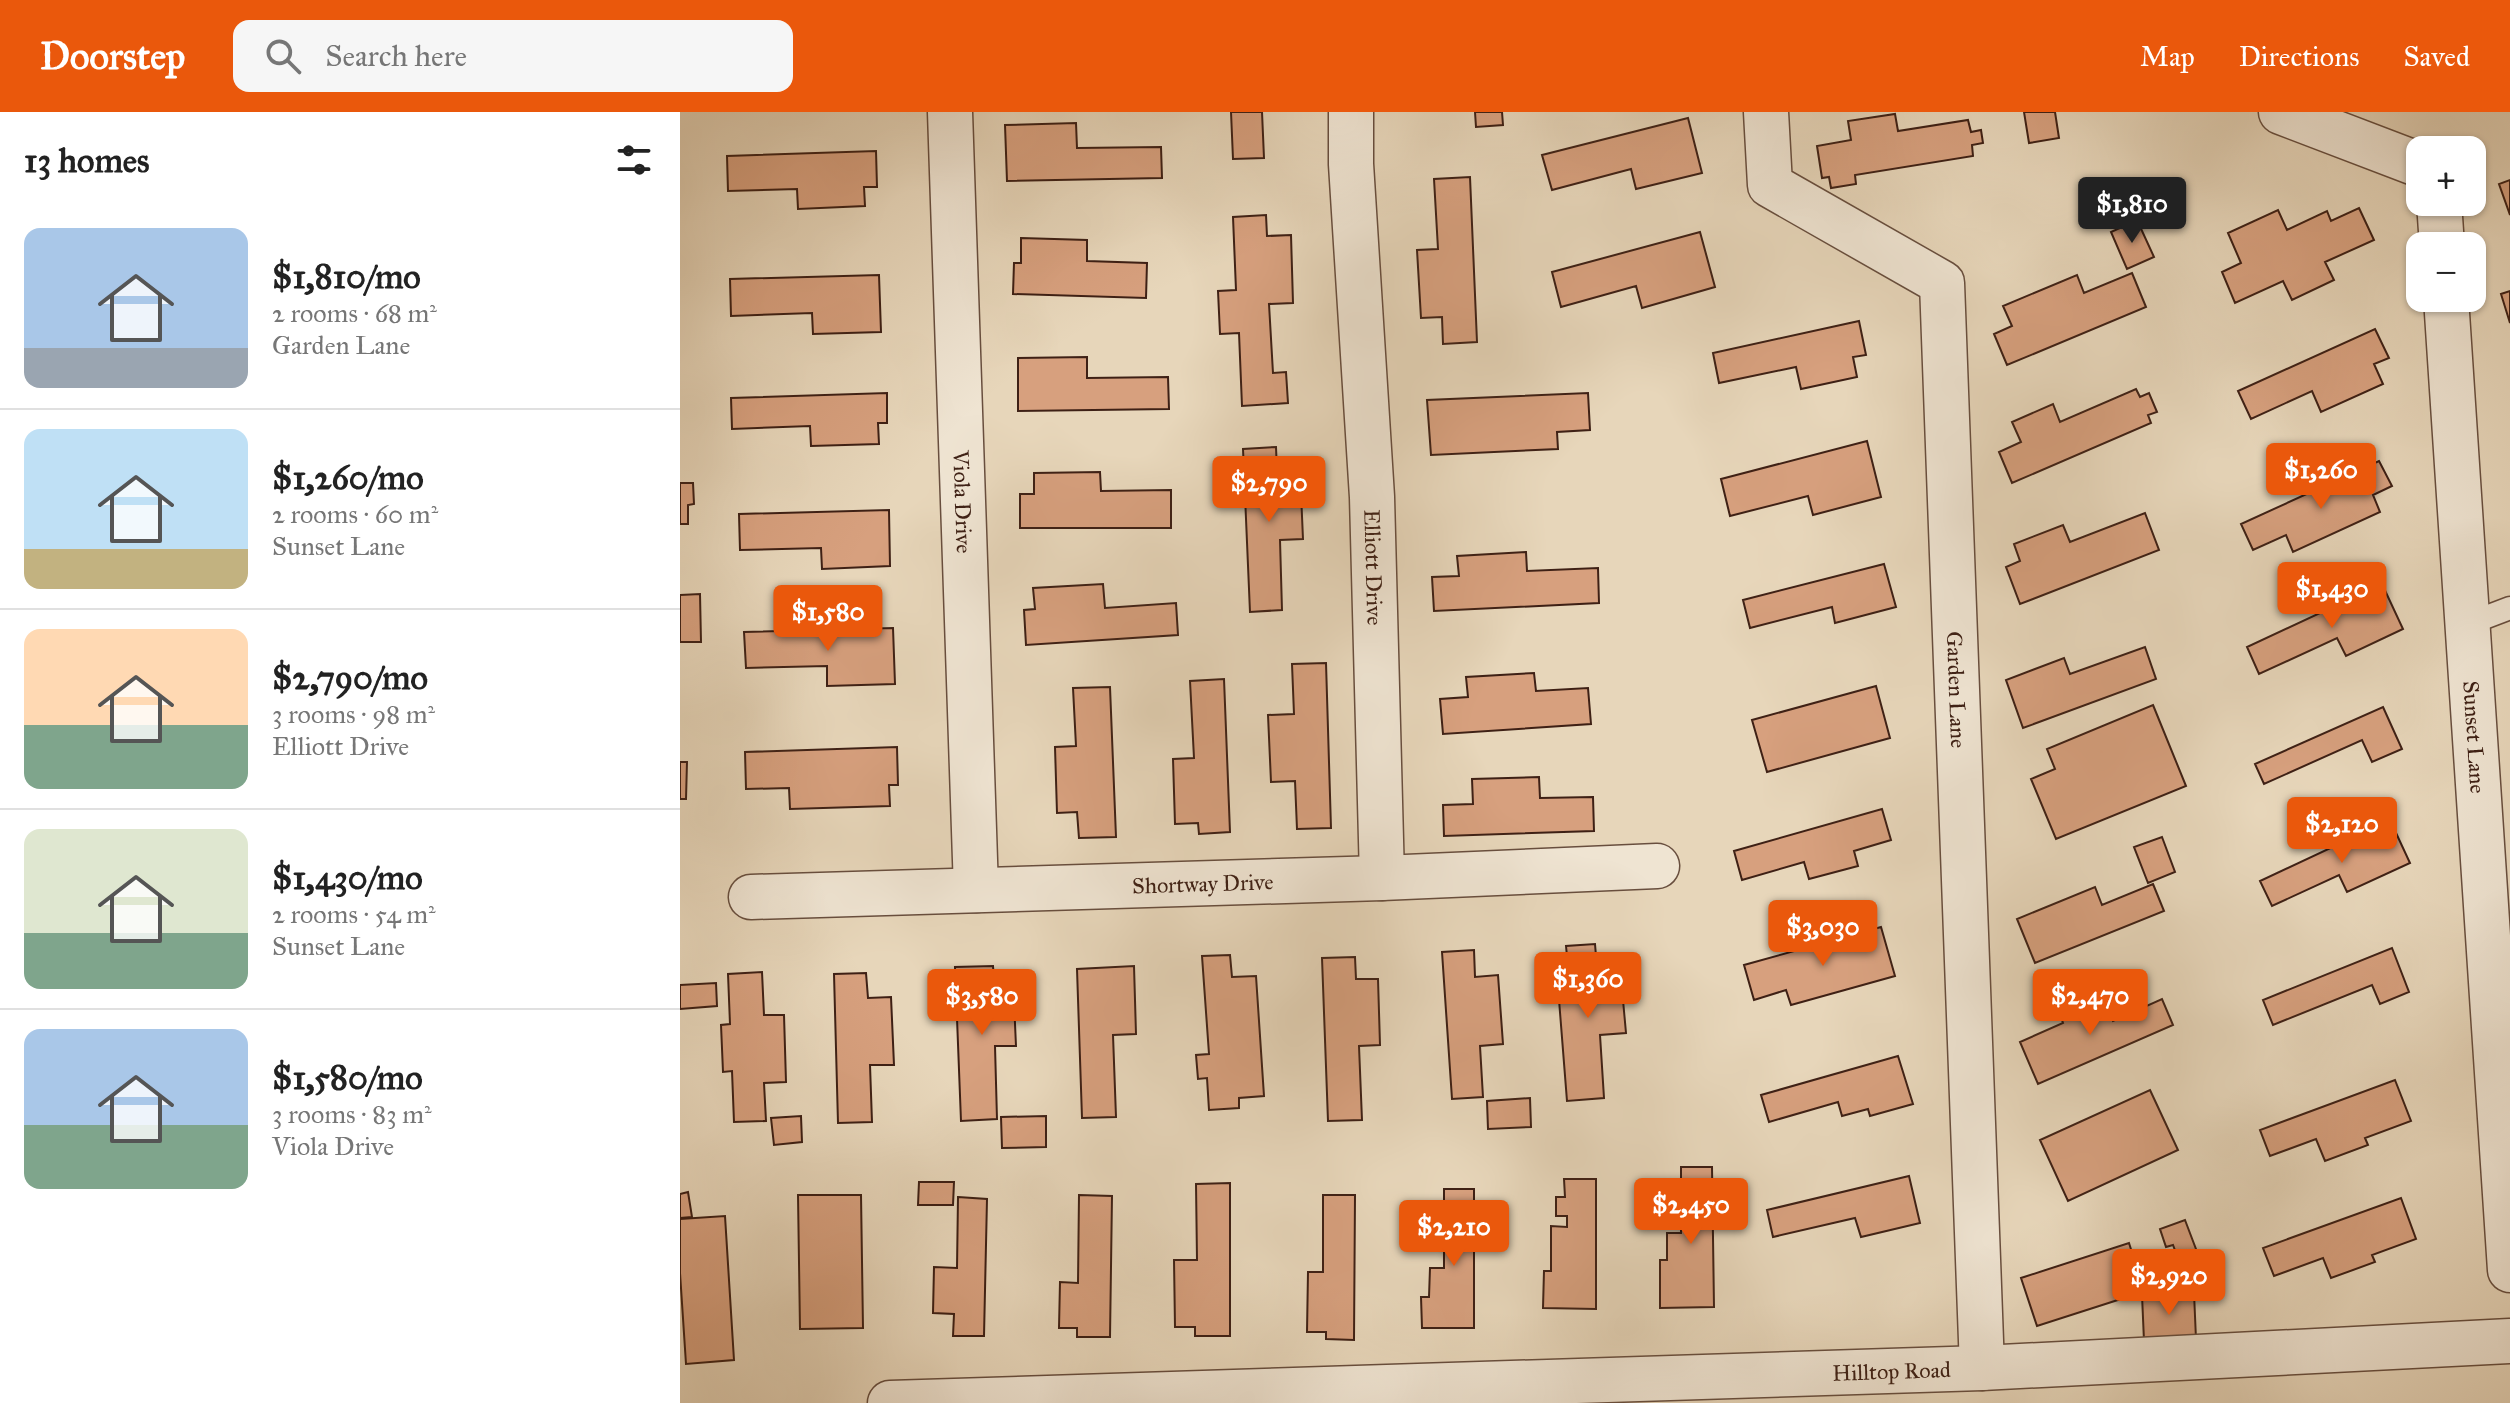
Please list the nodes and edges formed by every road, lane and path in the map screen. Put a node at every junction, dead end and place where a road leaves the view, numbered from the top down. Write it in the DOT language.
graph roads {
  1 [pos="950,112"];
  2 [pos="1351,112"];
  3 [pos="1766,112"];
  4 [pos="2281,112"];
  5 [pos="2406,160"];
  6 [pos="2447,312"];
  7 [pos="2510,608"];
  8 [pos="2468,624"];
  9 [pos="1657,866"];
  10 [pos="1382,878"];
  11 [pos="976,890"];
  12 [pos="751,897"];
  13 [pos="2510,1270"];
  14 [pos="2510,1341"];
  15 [pos="1982,1368"];
  16 [pos="890,1403"];
  1 -- 11 [label="street, Viola Drive"];
  2 -- 10 [label="street, Elliott Drive"];
  3 -- 15 [label="street, Garden Lane"];
  4 -- 5 [label="street"];
  6 -- 8 [label="street, Sunset Lane"];
  7 -- 8 [label="lane"];
  8 -- 13 [label="street, Sunset Lane"];
  9 -- 10 [label="street, Shortway Drive"];
  10 -- 11 [label="street, Shortway Drive"];
  11 -- 12 [label="street, Shortway Drive"];
  14 -- 15 [label="street, Hilltop Road"];
  15 -- 16 [label="street, Hilltop Road"];
}
